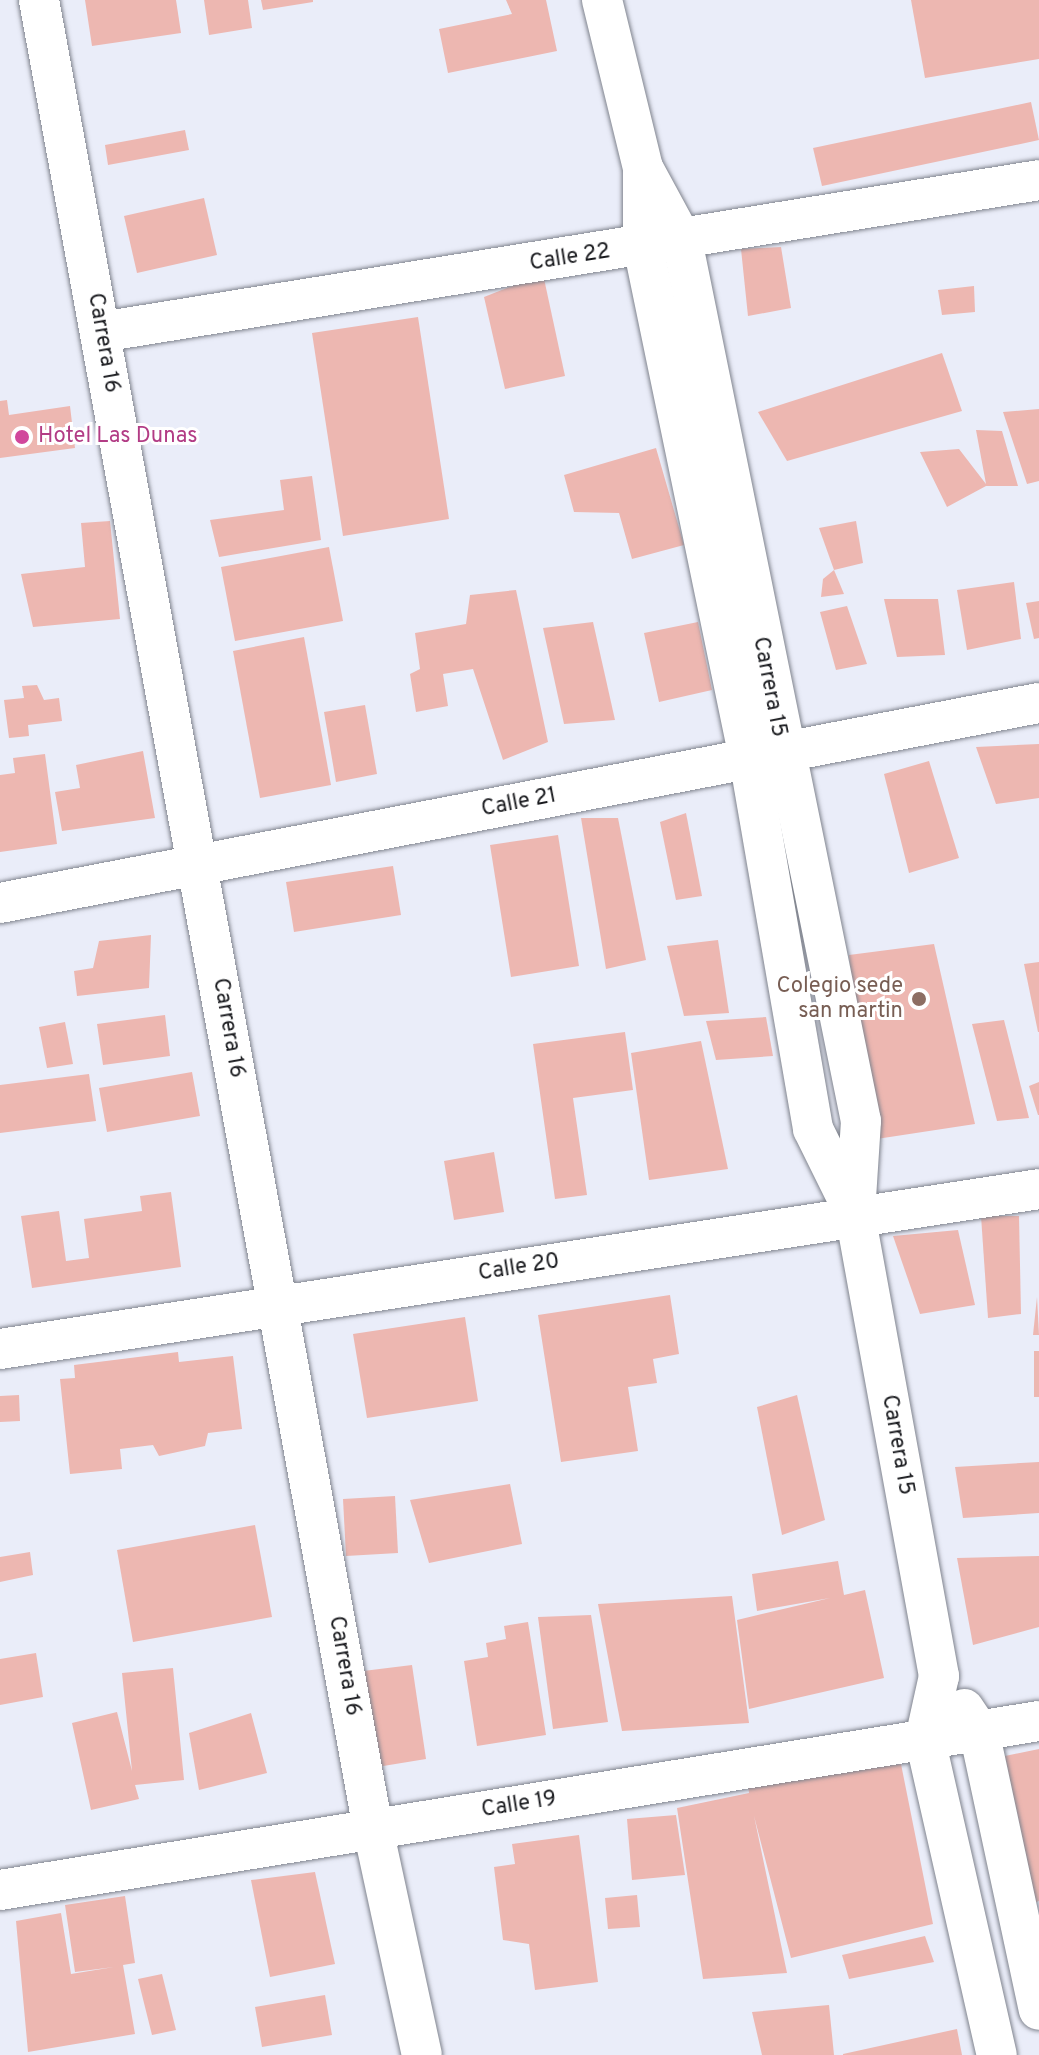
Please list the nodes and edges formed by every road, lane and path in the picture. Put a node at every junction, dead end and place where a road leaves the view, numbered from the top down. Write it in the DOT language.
graph roads {
  1 [pos="39,0"];
  2 [pos="602,0"];
  3 [pos="643,168"];
  4 [pos="1039,180"];
  5 [pos="682,240"];
  6 [pos="643,246"];
  7 [pos="101,332"];
  8 [pos="1039,703"];
  9 [pos="765,754"];
  10 [pos="198,866"];
  11 [pos="0,903"];
  12 [pos="1039,1189"];
  13 [pos="855,1214"];
  14 [pos="280,1307"];
  15 [pos="0,1349"];
  16 [pos="939,1676"];
  17 [pos="1039,1721"];
  18 [pos="979,1731"];
  19 [pos="925,1739"];
  20 [pos="373,1829"];
  21 [pos="0,1890"];
  22 [pos="1039,2010"];
  23 [pos="422,2055"];
  24 [pos="997,2055"];
  1 -- 7 [label="street, Carrera 16"];
  2 -- 3 [label="street, Carrera 15"];
  3 -- 5 [label="street, Carrera 15"];
  3 -- 6 [label="street, Carrera 15"];
  4 -- 5 [label="street, Calle 22"];
  5 -- 6 [label="street, Calle 22"];
  5 -- 9 [label="street, Carrera 15"];
  6 -- 7 [label="street, Calle 22"];
  6 -- 9 [label="street, Carrera 15"];
  7 -- 10 [label="street, Carrera 16"];
  8 -- 9 [label="street, Calle 21"];
  9 -- 10 [label="street, Calle 21"];
  9 -- 13 [label="street, Carrera 15"];
  10 -- 11 [label="street, Calle 21"];
  10 -- 14 [label="street, Carrera 16"];
  12 -- 13 [label="street, Calle 20"];
  13 -- 14 [label="street, Calle 20"];
  13 -- 16 [label="street, Carrera 15"];
  14 -- 15 [label="street, Calle 20"];
  14 -- 20 [label="street, Carrera 16"];
  16 -- 18 [label="street, Carrera 15"];
  16 -- 19 [label="street, Carrera 15"];
  17 -- 18 [label="street, Calle 19"];
  18 -- 19 [label="street, Calle 19"];
  18 -- 22 [label="street, Carrera 15"];
  19 -- 20 [label="street, Calle 19"];
  19 -- 24 [label="street, Carrera 15"];
  20 -- 21 [label="street, Calle 19"];
  20 -- 23 [label="street, Carrera 16"];
}
